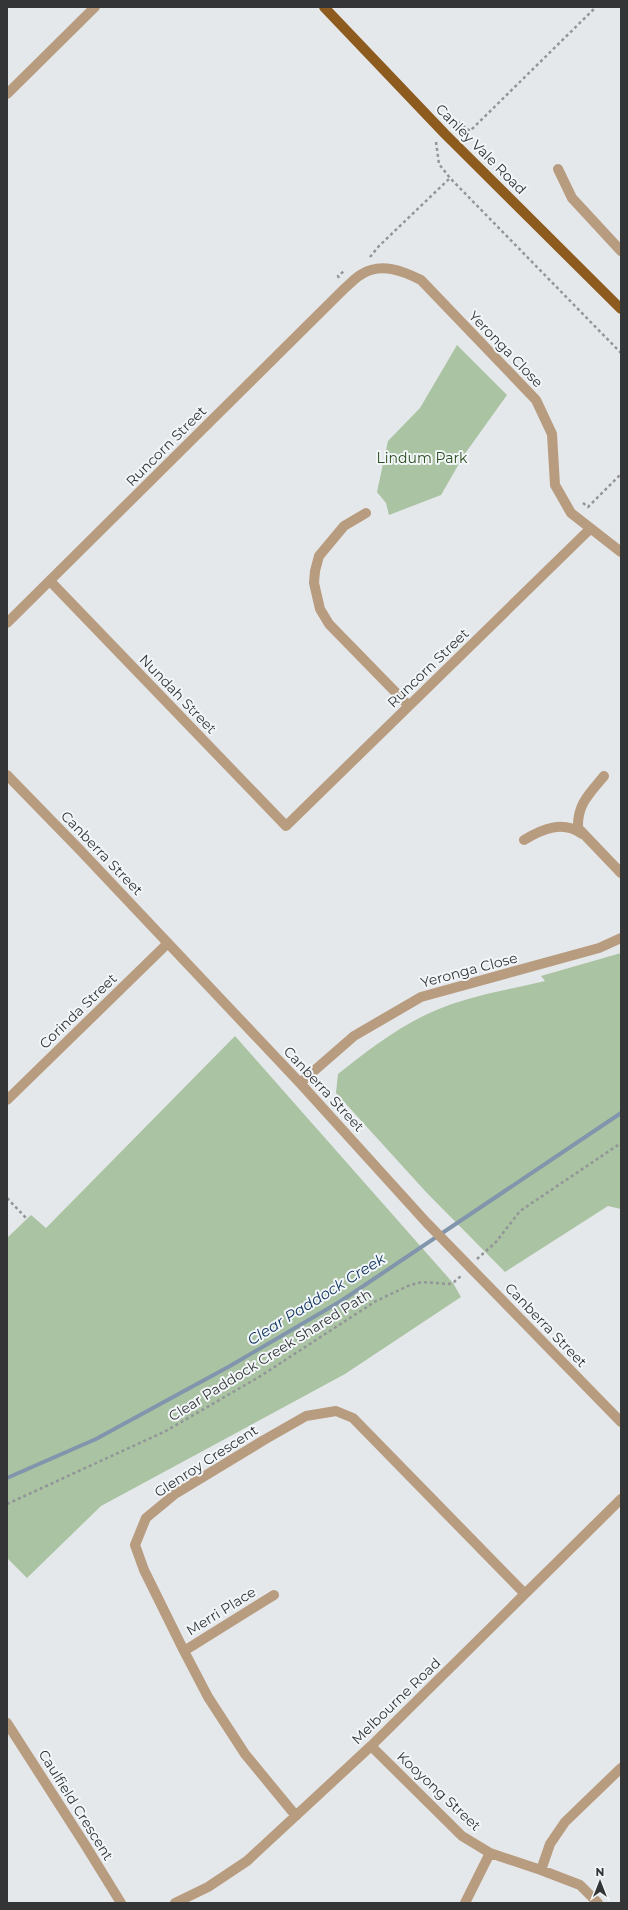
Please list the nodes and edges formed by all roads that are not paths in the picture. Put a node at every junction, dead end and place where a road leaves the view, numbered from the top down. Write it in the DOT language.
graph roads {
  1 [pos="94,7"];
  2 [pos="324,7"];
  3 [pos="7,94"];
  4 [pos="558,169"];
  5 [pos="621,251"];
  6 [pos="345,288"];
  7 [pos="621,309"];
  8 [pos="366,514"];
  9 [pos="590,529"];
  10 [pos="621,552"];
  11 [pos="50,581"];
  12 [pos="7,623"];
  13 [pos="409,706"];
  14 [pos="7,775"];
  15 [pos="604,776"];
  16 [pos="286,826"];
  17 [pos="582,834"];
  18 [pos="524,840"];
  19 [pos="621,873"];
  20 [pos="621,938"];
  21 [pos="168,943"];
  22 [pos="300,1083"];
  23 [pos="7,1100"];
  24 [pos="621,1422"];
  25 [pos="621,1499"];
  26 [pos="525,1594"];
  27 [pos="274,1595"];
  28 [pos="184,1651"];
  29 [pos="7,1723"];
  30 [pos="371,1746"];
  31 [pos="621,1768"];
  32 [pos="296,1816"];
  33 [pos="490,1853"];
  34 [pos="541,1870"];
  35 [pos="121,1903"];
  36 [pos="175,1903"];
  37 [pos="465,1903"];
  38 [pos="598,1903"];
  1 -- 3 [label="street"];
  2 -- 7 [label="main road, Canley Vale Road"];
  4 -- 5 [label="street"];
  6 -- 9 [label="street, Yeronga Close"];
  6 -- 11 [label="street, Runcorn Street"];
  8 -- 13 [label="street"];
  9 -- 10 [label="street, Yeronga Close"];
  9 -- 13 [label="street, Runcorn Street"];
  11 -- 12 [label="street, Runcorn Street"];
  11 -- 16 [label="street, Nundah Street"];
  13 -- 16 [label="street, Runcorn Street"];
  14 -- 21 [label="street, Canberra Street"];
  15 -- 17 [label="street"];
  17 -- 18 [label="street"];
  17 -- 19 [label="street"];
  20 -- 22 [label="street, Yeronga Close"];
  21 -- 22 [label="street, Canberra Street"];
  21 -- 23 [label="street, Corinda Street"];
  22 -- 24 [label="street, Canberra Street"];
  25 -- 26 [label="street, Melbourne Road"];
  26 -- 28 [label="street, Glenroy Crescent"];
  26 -- 30 [label="street, Melbourne Road"];
  27 -- 28 [label="street, Merri Place"];
  28 -- 32 [label="street, Glenroy Crescent"];
  29 -- 35 [label="street, Caulfield Crescent"];
  30 -- 32 [label="street, Melbourne Road"];
  30 -- 33 [label="street, Kooyong Street"];
  31 -- 34 [label="street"];
  32 -- 36 [label="street, Melbourne Road"];
  33 -- 34 [label="street, Kooyong Street"];
  33 -- 37 [label="street"];
  34 -- 38 [label="street, Kooyong Street"];
}
